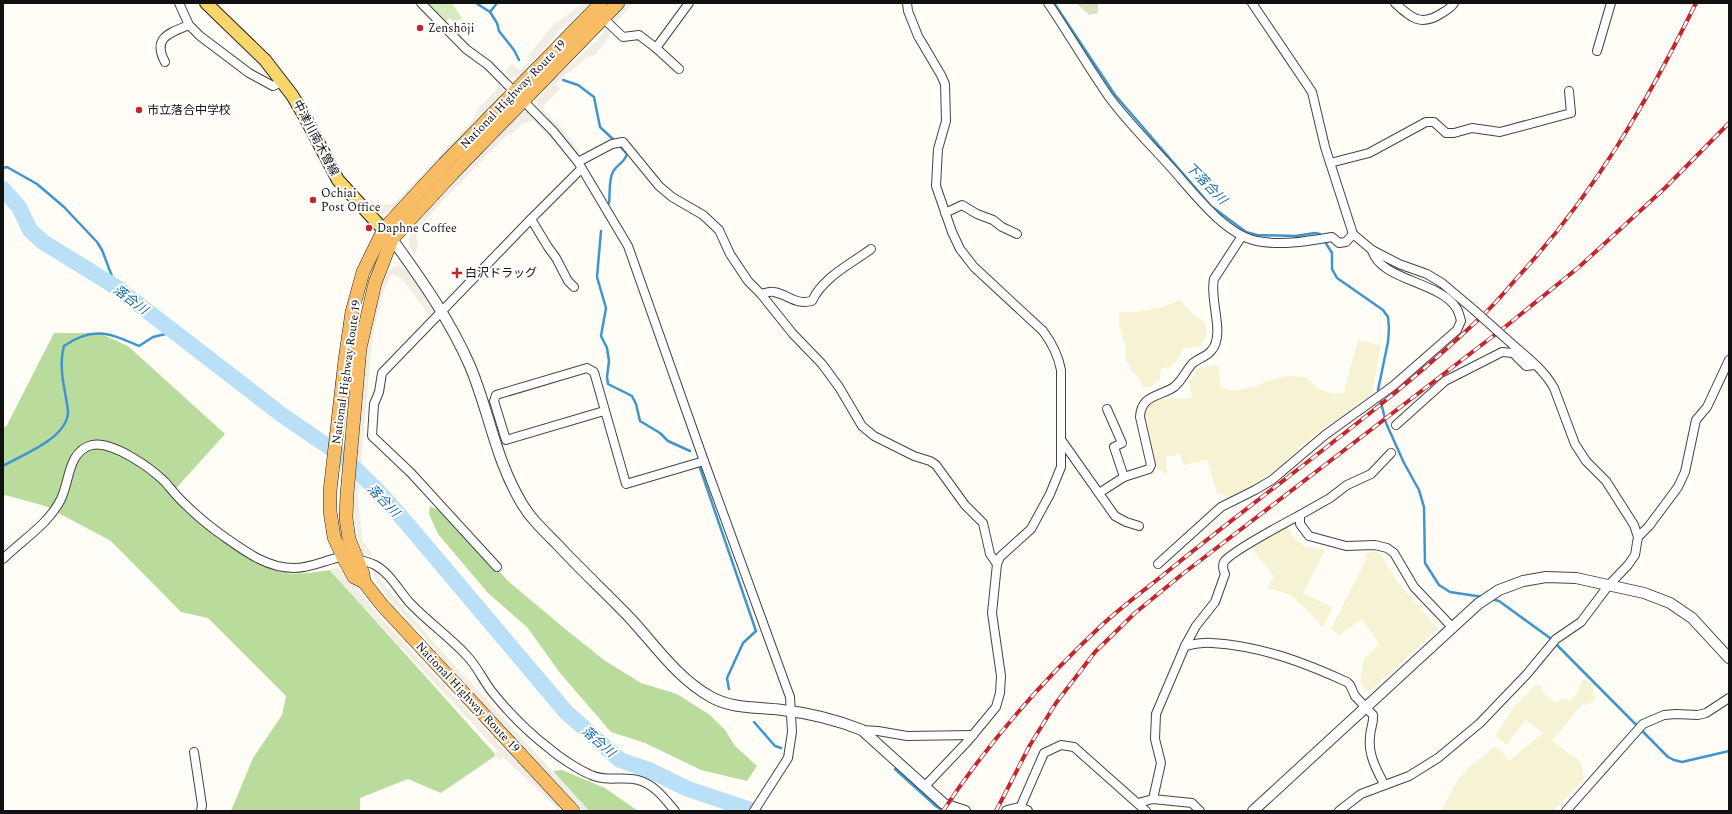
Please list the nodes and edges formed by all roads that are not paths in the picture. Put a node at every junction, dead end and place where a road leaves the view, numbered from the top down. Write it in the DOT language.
graph roads {
  1 [pos="179,3"];
  2 [pos="206,3"];
  3 [pos="421,3"];
  4 [pos="601,3"];
  5 [pos="618,3"];
  6 [pos="690,3"];
  7 [pos="907,3"];
  8 [pos="1048,3"];
  9 [pos="1252,3"];
  10 [pos="1395,3"];
  11 [pos="1454,3"];
  12 [pos="1612,3"];
  13 [pos="603,18"];
  14 [pos="189,25"];
  15 [pos="656,48"];
  16 [pos="1597,51"];
  17 [pos="165,62"];
  18 [pos="679,69"];
  19 [pos="282,82"];
  20 [pos="1569,91"];
  21 [pos="520,96"];
  22 [pos="1330,163"];
  23 [pos="579,165"];
  24 [pos="945,213"];
  25 [pos="531,219"];
  26 [pos="388,234"];
  27 [pos="1017,234"];
  28 [pos="1352,234"];
  29 [pos="1242,236"];
  30 [pos="871,249"];
  31 [pos="1372,250"];
  32 [pos="574,287"];
  33 [pos="761,294"];
  34 [pos="442,311"];
  35 [pos="1729,360"];
  36 [pos="1535,365"];
  37 [pos="1107,409"];
  38 [pos="604,411"];
  39 [pos="1396,425"];
  40 [pos="1062,441"];
  41 [pos="1391,453"];
  42 [pos="704,461"];
  43 [pos="1124,477"];
  44 [pos="1099,493"];
  45 [pos="1300,515"];
  46 [pos="1138,526"];
  47 [pos="1638,537"];
  48 [pos="343,557"];
  49 [pos="3,559"];
  50 [pos="358,560"];
  51 [pos="997,564"];
  52 [pos="1158,564"];
  53 [pos="498,567"];
  54 [pos="364,582"];
  55 [pos="1608,586"];
  56 [pos="1453,628"];
  57 [pos="1185,646"];
  58 [pos="1729,658"];
  59 [pos="1729,698"];
  60 [pos="1366,708"];
  61 [pos="791,711"];
  62 [pos="862,730"];
  63 [pos="973,735"];
  64 [pos="194,752"];
  65 [pos="1384,784"];
  66 [pos="925,786"];
  67 [pos="1153,799"];
  68 [pos="1138,804"];
  69 [pos="1024,810"];
  70 [pos="201,811"];
  71 [pos="573,811"];
  72 [pos="675,811"];
  73 [pos="754,811"];
  74 [pos="964,811"];
  75 [pos="1007,811"];
  76 [pos="1146,811"];
  77 [pos="1200,811"];
  78 [pos="1253,811"];
  79 [pos="1339,811"];
  80 [pos="1566,811"];
  1 -- 14 [label="street"];
  2 -- 19 [label="main road, 中津川南木曽線"];
  3 -- 21 [label="street"];
  4 -- 21 [label="highway, National Highway Route 19"];
  5 -- 13 [label="highway, National Highway Route 19"];
  6 -- 15 [label="street"];
  7 -- 24 [label="street"];
  8 -- 29 [label="street"];
  9 -- 22 [label="street"];
  10 -- 11 [label="street"];
  12 -- 16 [label="street"];
  13 -- 15 [label="street"];
  13 -- 21 [label="highway, National Highway Route 19"];
  14 -- 17 [label="street"];
  14 -- 19 [label="street"];
  15 -- 18 [label="street"];
  19 -- 26 [label="main road, 中津川南木曽線"];
  20 -- 22 [label="street"];
  21 -- 23 [label="street"];
  21 -- 26 [label="highway, National Highway Route 19"];
  22 -- 28 [label="street"];
  23 -- 25 [label="street"];
  23 -- 33 [label="street"];
  23 -- 42 [label="street"];
  24 -- 27 [label="street"];
  24 -- 40 [label="street"];
  25 -- 32 [label="street"];
  25 -- 34 [label="street"];
  26 -- 34 [label="street"];
  26 -- 48 [label="highway, National Highway Route 19"];
  26 -- 50 [label="highway, National Highway Route 19"];
  28 -- 29 [label="street"];
  28 -- 31 [label="street"];
  29 -- 43 [label="street"];
  30 -- 33 [label="street"];
  31 -- 36 [label="street, bridge"];
  31 -- 52 [label="street"];
  33 -- 51 [label="street"];
  34 -- 53 [label="street"];
  34 -- 61 [label="street"];
  35 -- 47 [label="street"];
  36 -- 39 [label="street"];
  36 -- 47 [label="street"];
  37 -- 43 [label="street"];
  38 -- 38 [label="street"];
  38 -- 42 [label="street"];
  40 -- 44 [label="street"];
  40 -- 51 [label="street"];
  41 -- 45 [label="street"];
  42 -- 61 [label="street"];
  43 -- 44 [label="street"];
  44 -- 46 [label="street"];
  45 -- 56 [label="street"];
  45 -- 57 [label="street"];
  47 -- 55 [label="street"];
  48 -- 49 [label="street"];
  48 -- 50 [label="street"];
  48 -- 54 [label="highway, National Highway Route 19"];
  50 -- 54 [label="highway, National Highway Route 19"];
  50 -- 72 [label="street"];
  51 -- 63 [label="street"];
  54 -- 71 [label="highway, National Highway Route 19"];
  55 -- 56 [label="street"];
  55 -- 58 [label="street"];
  55 -- 65 [label="street"];
  56 -- 60 [label="street"];
  57 -- 60 [label="street"];
  57 -- 67 [label="street"];
  59 -- 80 [label="street"];
  60 -- 65 [label="street"];
  60 -- 78 [label="street"];
  61 -- 62 [label="street"];
  61 -- 73 [label="street"];
  62 -- 63 [label="street"];
  62 -- 66 [label="street"];
  63 -- 66 [label="street"];
  64 -- 70 [label="street"];
  65 -- 79 [label="street"];
  66 -- 74 [label="street"];
  67 -- 68 [label="street"];
  67 -- 77 [label="street"];
  68 -- 69 [label="street"];
  68 -- 76 [label="street"];
  69 -- 75 [label="street"];
}
